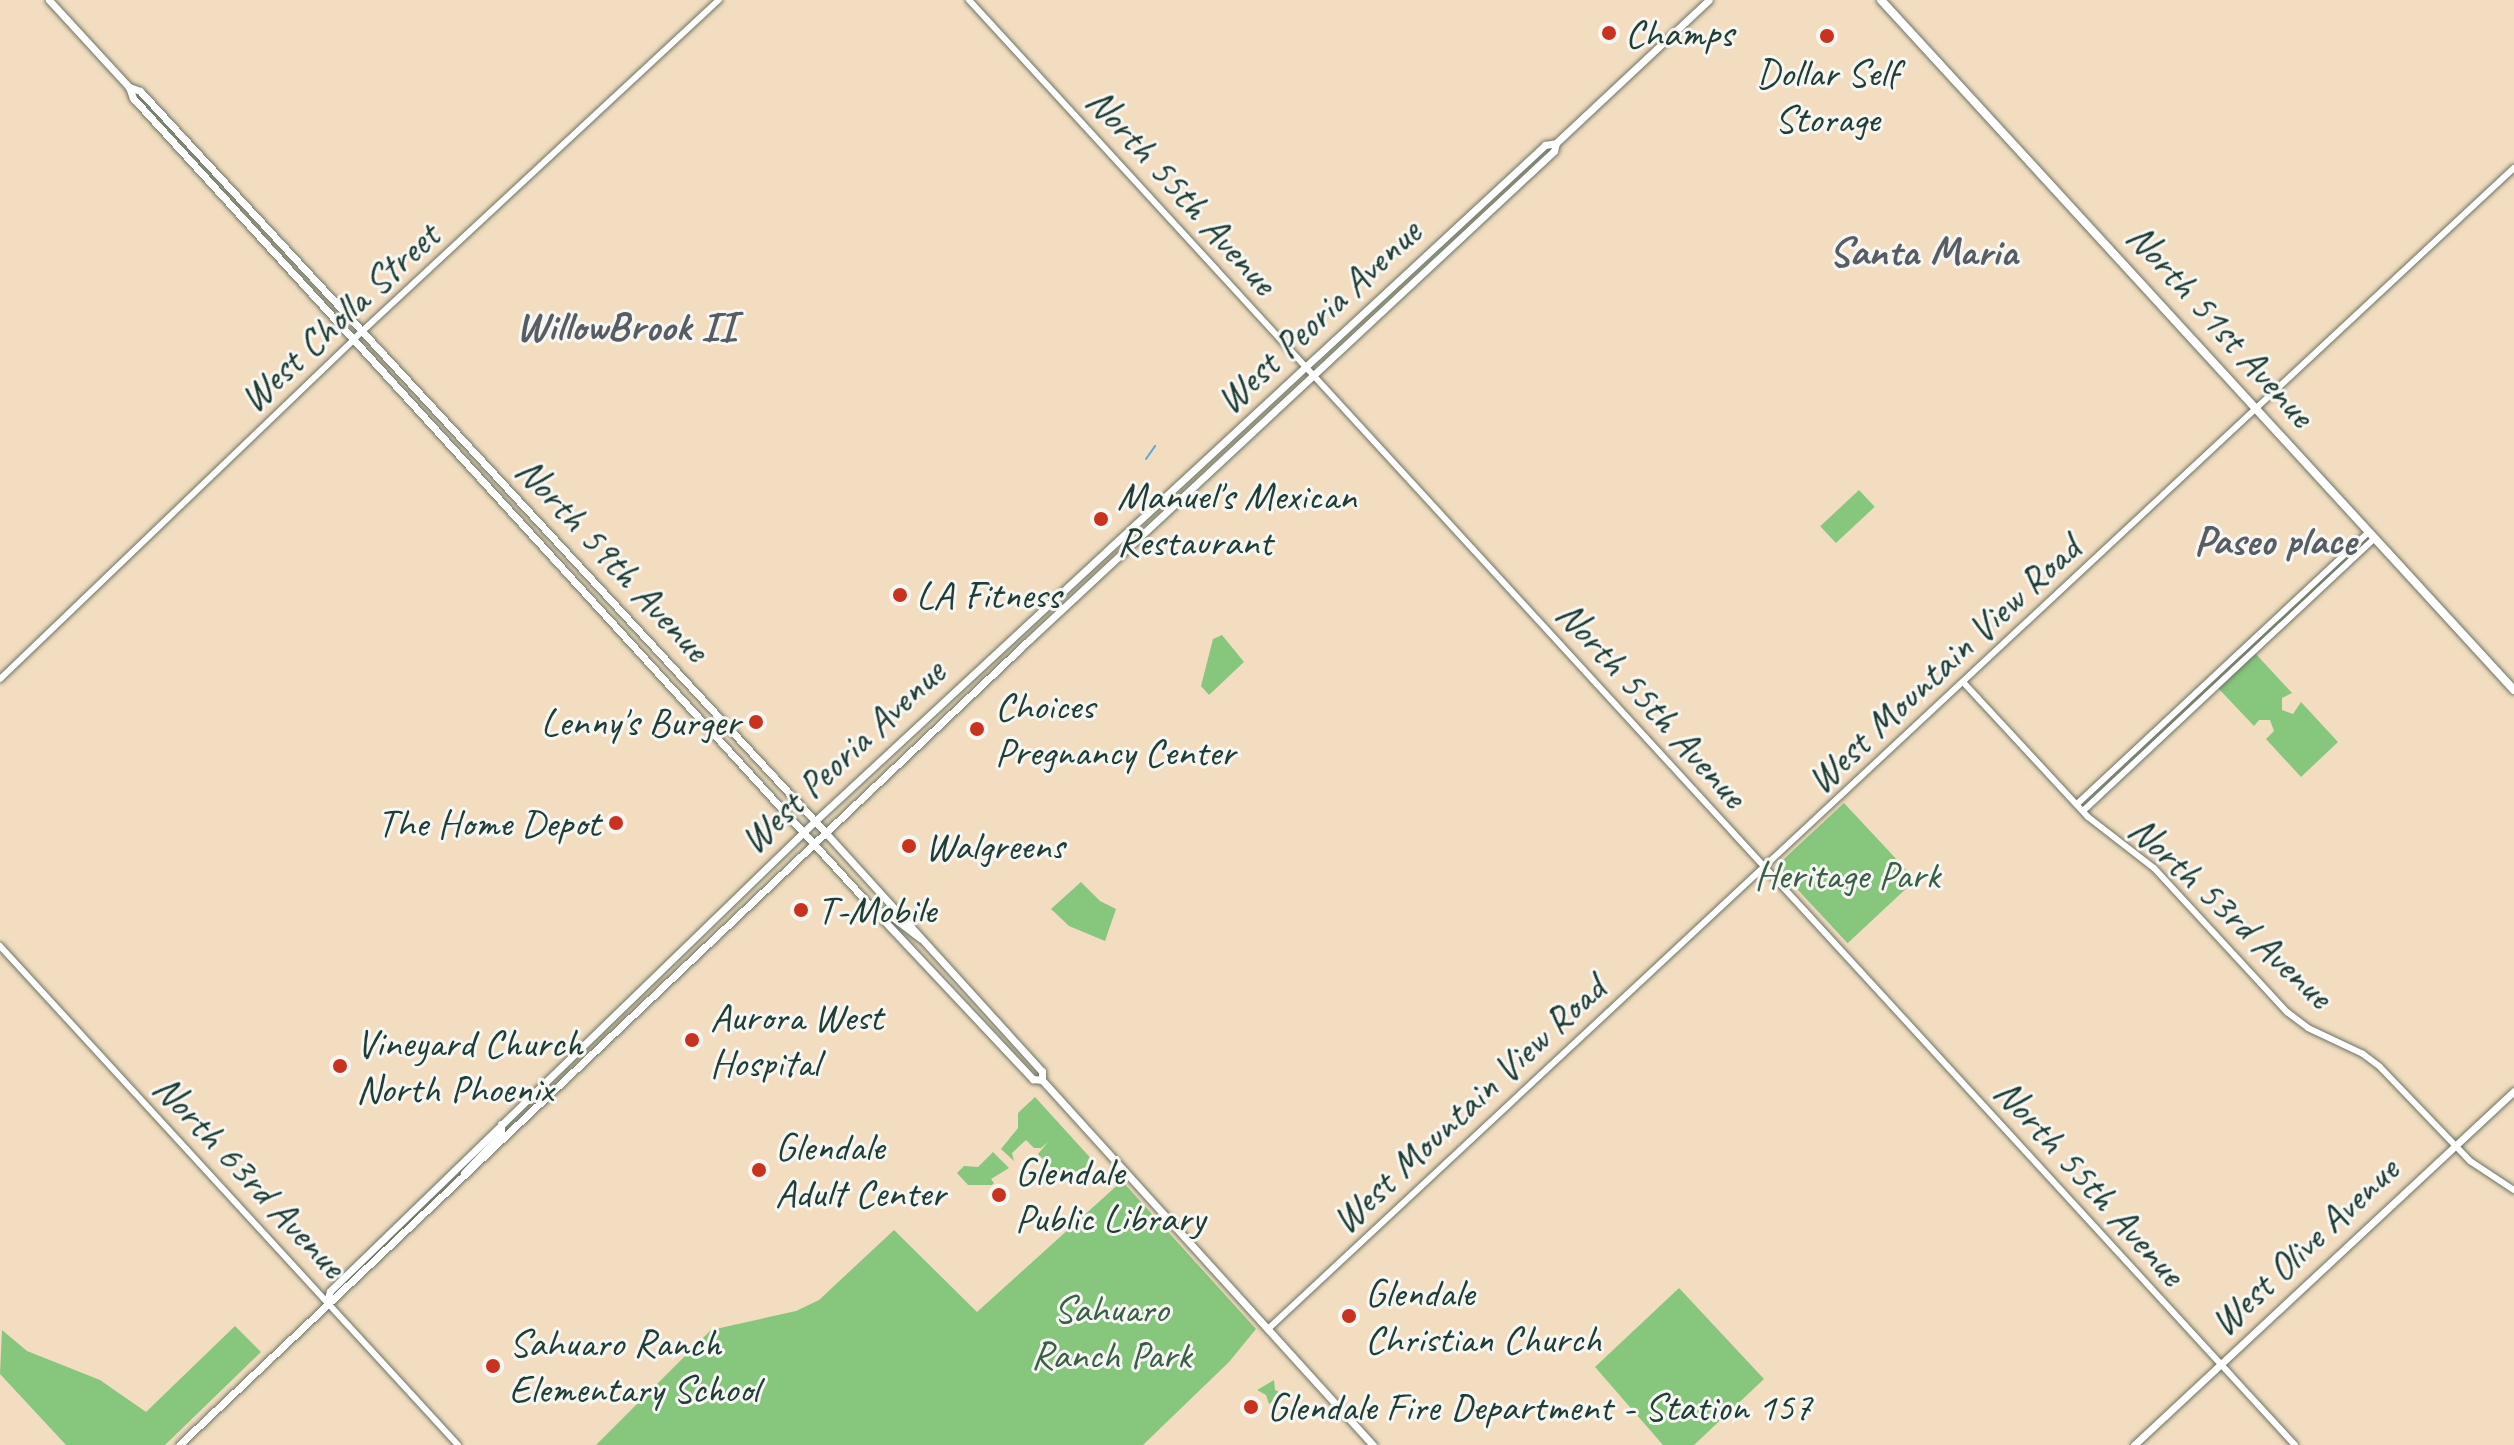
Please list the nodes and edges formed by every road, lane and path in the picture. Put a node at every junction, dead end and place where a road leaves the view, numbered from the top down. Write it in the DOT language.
graph roads {
  1 [pos="49,0"];
  2 [pos="719,0"];
  3 [pos="969,0"];
  4 [pos="1709,0"];
  5 [pos="1883,0"];
  6 [pos="129,87"];
  7 [pos="1556,143"];
  8 [pos="2514,168"];
  9 [pos="363,332"];
  10 [pos="355,338"];
  11 [pos="1305,369"];
  12 [pos="1312,375"];
  13 [pos="2258,409"];
  14 [pos="2372,535"];
  15 [pos="0,679"];
  16 [pos="1963,682"];
  17 [pos="2514,690"];
  18 [pos="2077,804"];
  19 [pos="2083,811"];
  20 [pos="815,821"];
  21 [pos="803,832"];
  22 [pos="825,832"];
  23 [pos="814,843"];
  24 [pos="1764,868"];
  25 [pos="875,911"];
  26 [pos="717,915"];
  27 [pos="726,925"];
  28 [pos="922,939"];
  29 [pos="0,946"];
  30 [pos="1042,1080"];
  31 [pos="2514,1091"];
  32 [pos="501,1124"];
  33 [pos="2456,1146"];
  34 [pos="459,1181"];
  35 [pos="2514,1190"];
  36 [pos="327,1302"];
  37 [pos="1268,1329"];
  38 [pos="2220,1366"];
  39 [pos="179,1445"];
  40 [pos="458,1445"];
  41 [pos="1373,1445"];
  42 [pos="2134,1445"];
  43 [pos="2295,1445"];
  1 -- 6 [label="main road, North 59th Avenue"];
  2 -- 9 [label="street, West Cholla Street"];
  3 -- 11 [label="street, North 55th Avenue"];
  4 -- 7 [label="main road, West Peoria Avenue"];
  5 -- 13 [label="main road, North 51st Avenue"];
  6 -- 9 [label="main road, North 59th Avenue"];
  6 -- 10 [label="main road, North 59th Avenue"];
  7 -- 11 [label="main road, West Peoria Avenue"];
  7 -- 12 [label="main road, West Peoria Avenue"];
  8 -- 13 [label="street, West Mountain View Road"];
  9 -- 10 [label="street, West Cholla Street"];
  9 -- 20 [label="main road, North 59th Avenue"];
  10 -- 15 [label="street, West Cholla Street"];
  10 -- 21 [label="main road, North 59th Avenue"];
  11 -- 12 [label="street, North 55th Avenue"];
  11 -- 20 [label="main road, West Peoria Avenue"];
  12 -- 22 [label="main road, West Peoria Avenue"];
  12 -- 24 [label="street, North 55th Avenue"];
  13 -- 14 [label="main road, North 51st Avenue"];
  13 -- 16 [label="street, West Mountain View Road"];
  14 -- 17 [label="main road, North 51st Avenue"];
  14 -- 18 [label="street"];
  14 -- 19 [label="street"];
  16 -- 18 [label="street, North 53rd Avenue"];
  16 -- 24 [label="street, West Mountain View Road"];
  18 -- 19 [label="street, North 53rd Avenue"];
  19 -- 33 [label="street, North 53rd Avenue"];
  20 -- 21 [label="main road, West Peoria Avenue"];
  20 -- 22 [label="main road, North 59th Avenue"];
  21 -- 23 [label="main road, North 59th Avenue"];
  21 -- 26 [label="main road, West Peoria Avenue"];
  22 -- 23 [label="main road, West Peoria Avenue"];
  22 -- 28 [label="main road, North 59th Avenue"];
  23 -- 25 [label="main road, North 59th Avenue"];
  23 -- 27 [label="main road, West Peoria Avenue"];
  24 -- 37 [label="street, West Mountain View Road"];
  24 -- 38 [label="street, North 55th Avenue"];
  25 -- 28 [label="main road"];
  25 -- 30 [label="main road, North 59th Avenue"];
  26 -- 27 [label="main road"];
  26 -- 32 [label="main road, West Peoria Avenue"];
  27 -- 34 [label="main road, West Peoria Avenue"];
  28 -- 30 [label="main road, North 59th Avenue"];
  29 -- 36 [label="street, North 63rd Avenue"];
  30 -- 37 [label="main road, North 59th Avenue"];
  31 -- 33 [label="main road, West Olive Avenue"];
  32 -- 34 [label="main road"];
  32 -- 36 [label="main road, West Peoria Avenue"];
  33 -- 35 [label="street, North 53rd Avenue"];
  33 -- 38 [label="main road, West Olive Avenue"];
  34 -- 36 [label="main road, West Peoria Avenue"];
  36 -- 39 [label="main road, West Peoria Avenue"];
  36 -- 40 [label="street, North 63rd Avenue"];
  37 -- 41 [label="main road, North 59th Avenue"];
  38 -- 42 [label="main road, West Olive Avenue"];
  38 -- 43 [label="street, North 55th Avenue"];
}
